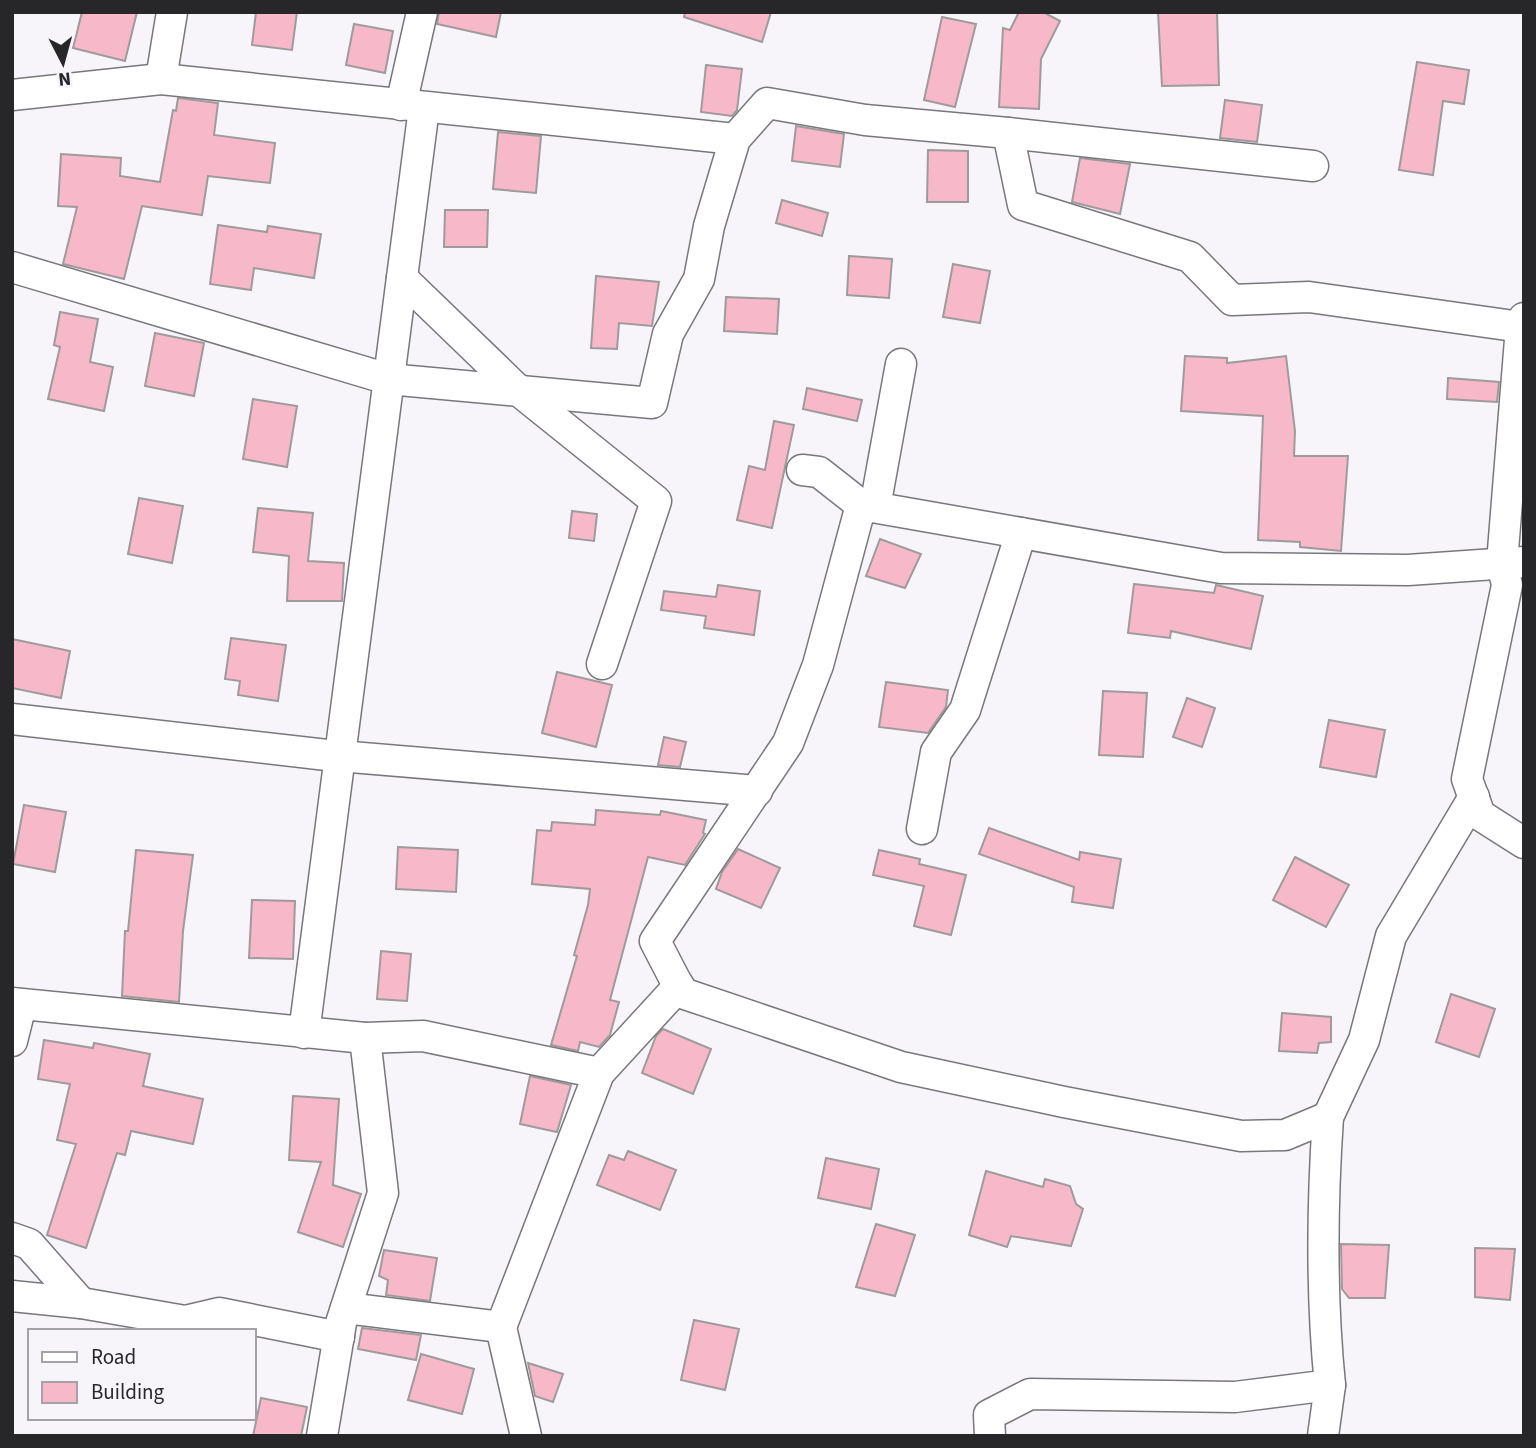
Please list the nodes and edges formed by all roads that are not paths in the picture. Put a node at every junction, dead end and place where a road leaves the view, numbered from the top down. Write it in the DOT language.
graph roads {
  1 [pos="172,12"];
  2 [pos="422,12"];
  3 [pos="160,79"];
  4 [pos="12,94"];
  5 [pos="412,106"];
  6 [pos="1008,133"];
  7 [pos="735,139"];
  8 [pos="1313,166"];
  9 [pos="12,267"];
  10 [pos="402,278"];
  11 [pos="1522,323"];
  12 [pos="901,364"];
  13 [pos="388,379"];
  14 [pos="519,391"];
  15 [pos="802,470"];
  16 [pos="868,506"];
  17 [pos="1021,533"];
  18 [pos="1513,563"];
  19 [pos="602,664"];
  20 [pos="12,719"];
  21 [pos="340,756"];
  22 [pos="757,792"];
  23 [pos="1474,797"];
  24 [pos="922,829"];
  25 [pos="1524,843"];
  26 [pos="679,986"];
  27 [pos="17,1004"];
  28 [pos="304,1032"];
  29 [pos="365,1038"];
  30 [pos="12,1041"];
  31 [pos="598,1073"];
  32 [pos="1328,1117"];
  33 [pos="12,1238"];
  34 [pos="12,1296"];
  35 [pos="81,1303"];
  36 [pos="346,1308"];
  37 [pos="501,1327"];
  38 [pos="339,1337"];
  39 [pos="1330,1385"];
  40 [pos="322,1436"];
  41 [pos="526,1436"];
  42 [pos="990,1436"];
  43 [pos="1323,1436"];
  1 -- 3 [label="street"];
  2 -- 5 [label="street"];
  3 -- 4 [label="street"];
  3 -- 5 [label="street"];
  5 -- 7 [label="street"];
  5 -- 10 [label="street"];
  6 -- 7 [label="street"];
  6 -- 8 [label="street"];
  6 -- 11 [label="street"];
  7 -- 14 [label="street"];
  9 -- 13 [label="street"];
  10 -- 13 [label="street"];
  10 -- 14 [label="street"];
  11 -- 18 [label="street"];
  12 -- 16 [label="street"];
  13 -- 14 [label="street"];
  13 -- 21 [label="street"];
  14 -- 19 [label="street"];
  15 -- 16 [label="street"];
  16 -- 17 [label="street"];
  16 -- 22 [label="street"];
  17 -- 18 [label="street"];
  17 -- 24 [label="street"];
  18 -- 23 [label="street"];
  20 -- 21 [label="street"];
  21 -- 22 [label="street"];
  21 -- 28 [label="street"];
  22 -- 26 [label="street"];
  23 -- 25 [label="street"];
  23 -- 32 [label="street"];
  26 -- 31 [label="street"];
  26 -- 32 [label="street"];
  27 -- 28 [label="street"];
  27 -- 30 [label="street"];
  28 -- 29 [label="street"];
  29 -- 31 [label="street"];
  29 -- 36 [label="street"];
  31 -- 37 [label="street"];
  32 -- 39 [label="street"];
  33 -- 35 [label="street"];
  34 -- 35 [label="street"];
  35 -- 38 [label="street"];
  36 -- 37 [label="street"];
  36 -- 38 [label="street"];
  37 -- 41 [label="street"];
  38 -- 40 [label="street"];
  39 -- 42 [label="street"];
  39 -- 43 [label="street"];
}
